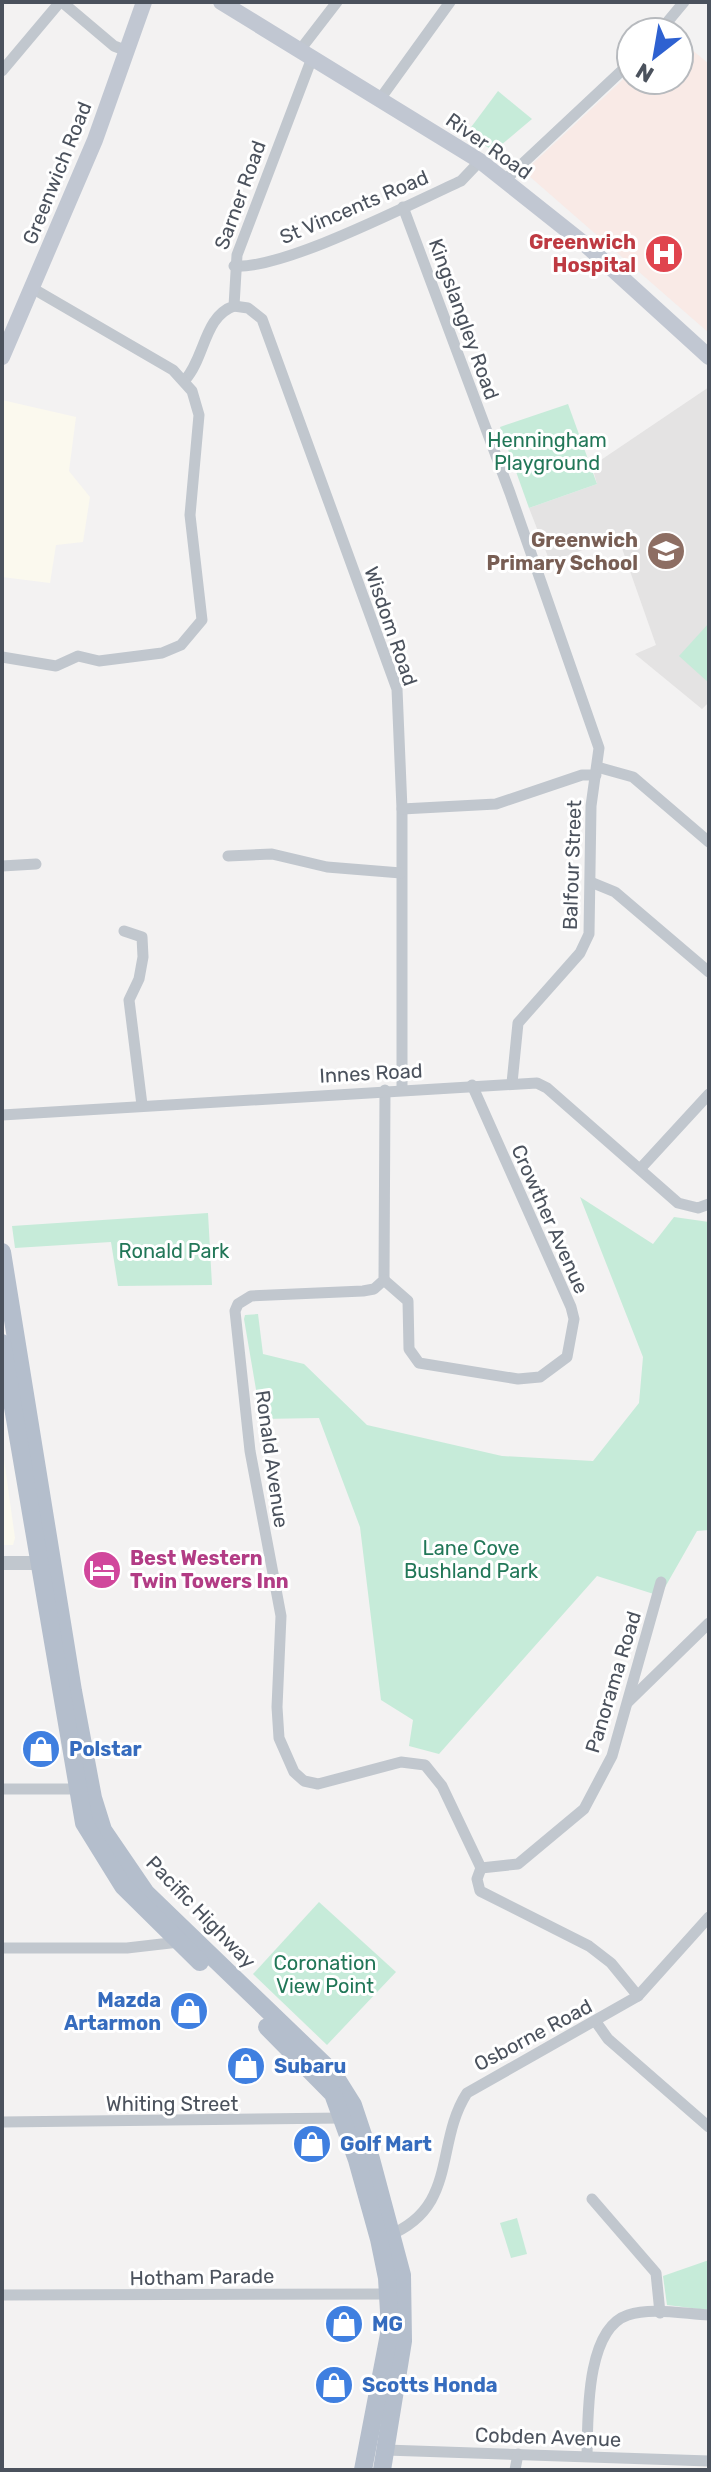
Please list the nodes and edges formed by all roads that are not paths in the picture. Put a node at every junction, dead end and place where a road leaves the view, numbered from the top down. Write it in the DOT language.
graph roads {
  1 [pos="61,2"];
  2 [pos="144,2"];
  3 [pos="221,2"];
  4 [pos="337,2"];
  5 [pos="450,2"];
  6 [pos="127,51"];
  7 [pos="306,54"];
  8 [pos="2,71"];
  9 [pos="615,77"];
  10 [pos="380,99"];
  11 [pos="480,161"];
  12 [pos="505,180"];
  13 [pos="403,207"];
  14 [pos="234,266"];
  15 [pos="32,288"];
  16 [pos="234,306"];
  17 [pos="2,357"];
  18 [pos="709,357"];
  19 [pos="185,380"];
  20 [pos="2,657"];
  21 [pos="596,771"];
  22 [pos="402,809"];
  23 [pos="709,842"];
  24 [pos="228,856"];
  25 [pos="36,864"];
  26 [pos="2,866"];
  27 [pos="401,873"];
  28 [pos="593,883"];
  29 [pos="124,931"];
  30 [pos="709,972"];
  31 [pos="512,1083"];
  32 [pos="472,1085"];
  33 [pos="402,1089"];
  34 [pos="385,1090"];
  35 [pos="709,1094"];
  36 [pos="142,1105"];
  37 [pos="2,1115"];
  38 [pos="640,1169"];
  39 [pos="704,1206"];
  40 [pos="2,1252"];
  41 [pos="384,1280"];
  42 [pos="2,1343"];
  43 [pos="2,1563"];
  44 [pos="46,1563"];
  45 [pos="661,1582"];
  46 [pos="709,1623"];
  47 [pos="627,1702"];
  48 [pos="2,1789"];
  49 [pos="76,1789"];
  50 [pos="481,1868"];
  51 [pos="709,1917"];
  52 [pos="179,1942"];
  53 [pos="2,1948"];
  54 [pos="638,1996"];
  55 [pos="596,2022"];
  56 [pos="343,2118"];
  57 [pos="2,2122"];
  58 [pos="709,2127"];
  59 [pos="592,2199"];
  60 [pos="386,2236"];
  61 [pos="396,2294"];
  62 [pos="2,2295"];
  63 [pos="660,2313"];
  64 [pos="709,2315"];
  65 [pos="386,2450"];
  66 [pos="518,2454"];
  67 [pos="587,2456"];
  68 [pos="709,2461"];
  69 [pos="363,2470"];
  70 [pos="382,2470"];
  71 [pos="515,2470"];
  1 -- 6 [label="street"];
  1 -- 8 [label="street"];
  2 -- 6 [label="main road, Greenwich Road"];
  3 -- 7 [label="main road, River Road"];
  4 -- 7 [label="street, Sarner Road"];
  5 -- 10 [label="street"];
  6 -- 15 [label="main road, Greenwich Road"];
  7 -- 10 [label="main road, River Road"];
  7 -- 14 [label="street, Sarner Road"];
  9 -- 12 [label="street"];
  10 -- 11 [label="main road, River Road"];
  11 -- 12 [label="main road, River Road"];
  11 -- 13 [label="street, St Vincents Road"];
  12 -- 18 [label="main road, River Road"];
  13 -- 14 [label="street, St Vincents Road"];
  13 -- 21 [label="street, Kingslangley Road"];
  14 -- 16 [label="street, Sarner Road"];
  15 -- 17 [label="main road, Greenwich Road"];
  15 -- 19 [label="street"];
  16 -- 19 [label="street"];
  16 -- 22 [label="street, Wisdom Road"];
  19 -- 20 [label="street"];
  21 -- 22 [label="street"];
  21 -- 23 [label="street"];
  21 -- 28 [label="street, Balfour Street"];
  22 -- 27 [label="street, Wisdom Road"];
  24 -- 27 [label="street"];
  25 -- 26 [label="street"];
  27 -- 33 [label="street, Wisdom Road"];
  28 -- 30 [label="street"];
  28 -- 31 [label="street, Balfour Street"];
  29 -- 36 [label="street"];
  31 -- 32 [label="street, Innes Road"];
  31 -- 38 [label="street, Innes Road"];
  32 -- 33 [label="street, Innes Road"];
  32 -- 41 [label="street, Crowther Avenue"];
  33 -- 34 [label="street, Innes Road"];
  34 -- 36 [label="street, Innes Road"];
  34 -- 41 [label="street"];
  35 -- 38 [label="street"];
  36 -- 37 [label="street, Innes Road"];
  38 -- 39 [label="street, Innes Road"];
  40 -- 44 [label="main road, Pacific Highway"];
  41 -- 50 [label="street, Ronald Avenue"];
  42 -- 44 [label="main road, Pacific Highway"];
  43 -- 44 [label="street"];
  44 -- 49 [label="main road, Pacific Highway"];
  44 -- 60 [label="main road, Pacific Highway"];
  45 -- 47 [label="street, Panorama Road"];
  46 -- 47 [label="street"];
  47 -- 50 [label="street, Panorama Road"];
  48 -- 49 [label="street"];
  49 -- 52 [label="main road, Pacific Highway"];
  50 -- 54 [label="street, Ronald Avenue"];
  51 -- 54 [label="street, Osborne Road"];
  52 -- 53 [label="street"];
  52 -- 56 [label="main road, Pacific Highway"];
  54 -- 55 [label="street, Osborne Road"];
  55 -- 58 [label="street"];
  55 -- 60 [label="street, Osborne Road"];
  56 -- 57 [label="street, Whiting Street"];
  56 -- 60 [label="main road, Pacific Highway"];
  59 -- 63 [label="street"];
  60 -- 61 [label="main road, Pacific Highway"];
  61 -- 62 [label="street, Hotham Parade"];
  61 -- 65 [label="main road, Pacific Highway"];
  61 -- 69 [label="main road, Pacific Highway"];
  63 -- 64 [label="street"];
  63 -- 67 [label="street"];
  65 -- 66 [label="street, Cobden Avenue"];
  65 -- 70 [label="main road, Pacific Highway"];
  66 -- 67 [label="street, Cobden Avenue"];
  66 -- 71 [label="street"];
  67 -- 68 [label="street, Cobden Avenue"];
}
